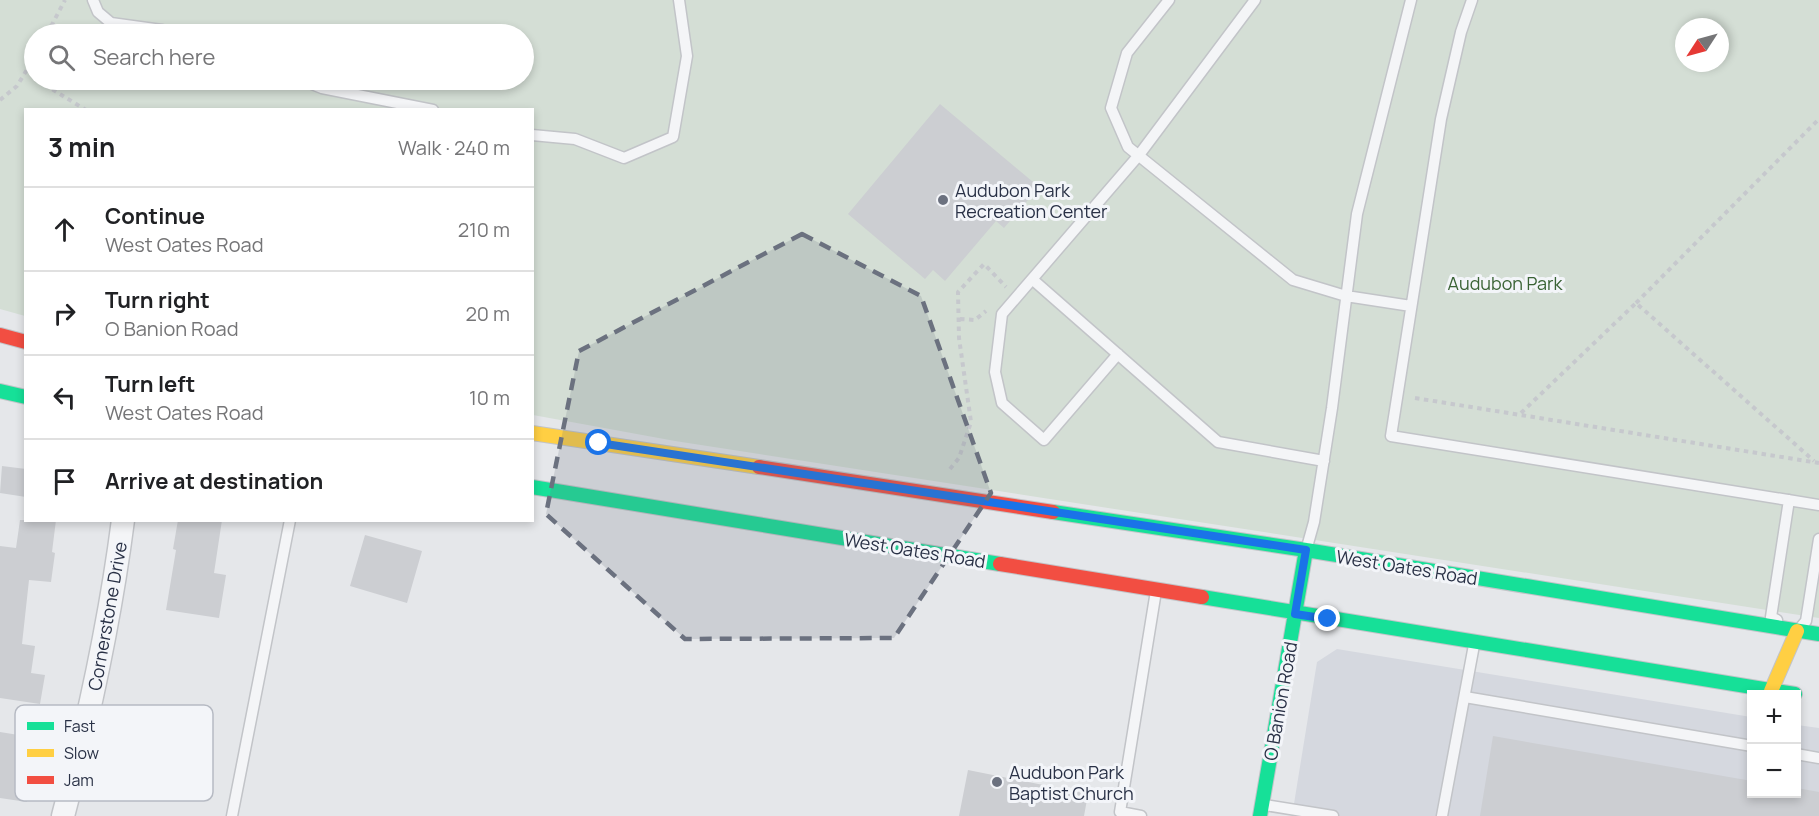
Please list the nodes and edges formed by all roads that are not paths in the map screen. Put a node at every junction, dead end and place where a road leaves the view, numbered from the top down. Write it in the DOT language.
graph roads {
  1 [pos="93,0"];
  2 [pos="679,0"];
  3 [pos="1169,0"];
  4 [pos="1255,0"];
  5 [pos="1411,0"];
  6 [pos="1472,0"];
  7 [pos="118,24"];
  8 [pos="332,90"];
  9 [pos="423,108"];
  10 [pos="534,135"];
  11 [pos="1139,155"];
  12 [pos="1032,279"];
  13 [pos="1346,296"];
  14 [pos="1411,306"];
  15 [pos="0,335"];
  16 [pos="24,341"];
  17 [pos="1118,354"];
  18 [pos="0,391"];
  19 [pos="24,397"];
  20 [pos="534,433"];
  21 [pos="1324,461"];
  22 [pos="534,487"];
  23 [pos="1789,500"];
  24 [pos="1819,505"];
  25 [pos="123,522"];
  26 [pos="290,522"];
  27 [pos="1819,539"];
  28 [pos="1306,550"];
  29 [pos="1156,591"];
  30 [pos="1295,614"];
  31 [pos="1797,631"];
  32 [pos="1819,634"];
  33 [pos="1474,643"];
  34 [pos="1753,690"];
  35 [pos="1772,690"];
  36 [pos="1465,697"];
  37 [pos="91,705"];
  38 [pos="1747,745"];
  39 [pos="1801,755"];
  40 [pos="1819,758"];
  41 [pos="67,801"];
  42 [pos="1261,810"];
  43 [pos="1305,814"];
  44 [pos="63,816"];
  45 [pos="232,816"];
  46 [pos="1141,816"];
  47 [pos="1333,816"];
  48 [pos="1442,816"];
  1 -- 7 [label="lane"];
  2 -- 10 [label="lane"];
  3 -- 11 [label="lane"];
  4 -- 11 [label="lane"];
  5 -- 13 [label="lane"];
  6 -- 14 [label="lane"];
  8 -- 9 [label="lane"];
  11 -- 12 [label="lane"];
  11 -- 13 [label="lane"];
  12 -- 17 [label="lane"];
  12 -- 17 [label="lane"];
  13 -- 14 [label="lane"];
  13 -- 21 [label="lane"];
  14 -- 23 [label="lane"];
  15 -- 16 [label="main road"];
  17 -- 21 [label="lane"];
  18 -- 19 [label="main road"];
  20 -- 28 [label="main road, West Oates Road"];
  21 -- 28 [label="lane"];
  22 -- 29 [label="main road, West Oates Road"];
  23 -- 24 [label="lane"];
  23 -- 31 [label="lane"];
  25 -- 37 [label="street, Cornerstone Drive"];
  26 -- 45 [label="lane"];
  27 -- 31 [label="lane"];
  28 -- 30 [label="main road, O Banion Road"];
  28 -- 31 [label="main road, West Oates Road"];
  29 -- 30 [label="main road, West Oates Road"];
  29 -- 46 [label="lane"];
  30 -- 33 [label="main road, West Oates Road"];
  30 -- 42 [label="main road, O Banion Road"];
  31 -- 32 [label="main road, West Oates Road"];
  31 -- 35 [label="main road"];
  33 -- 34 [label="main road, West Oates Road"];
  33 -- 36 [label="lane"];
  36 -- 38 [label="lane"];
  36 -- 48 [label="lane"];
  39 -- 40 [label="lane"];
  41 -- 44 [label="street, Cornerstone Drive"];
  42 -- 43 [label="lane"];
  43 -- 47 [label="lane"];
}
